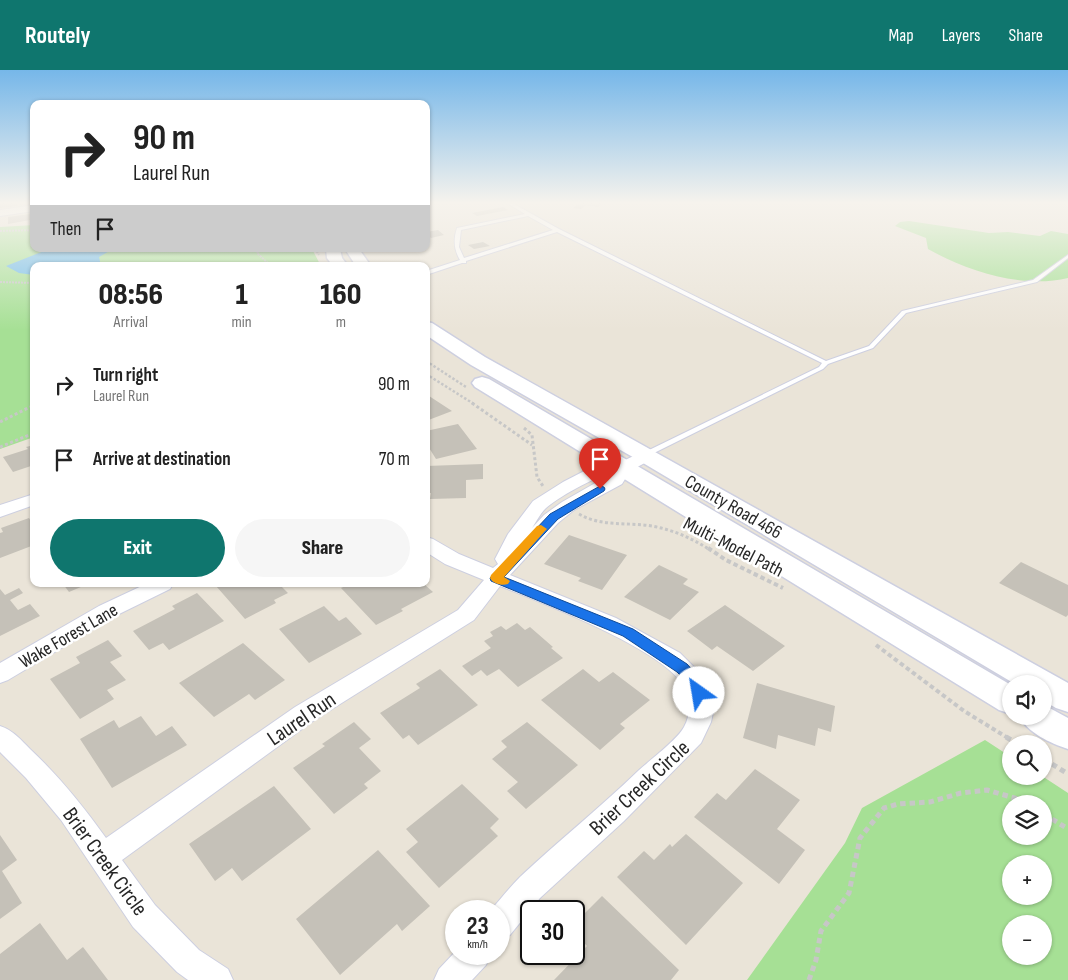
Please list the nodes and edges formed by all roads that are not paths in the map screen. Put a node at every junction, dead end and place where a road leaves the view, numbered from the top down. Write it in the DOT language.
graph roads {
  1 [pos="456,245"];
  2 [pos="512,245"];
  3 [pos="588,245"];
  4 [pos="1068,256"];
  5 [pos="464,262"];
  6 [pos="430,272"];
  7 [pos="430,330"];
  8 [pos="430,351"];
  9 [pos="826,363"];
  10 [pos="646,456"];
  11 [pos="623,468"];
  12 [pos="30,500"];
  13 [pos="0,511"];
  14 [pos="430,545"];
  15 [pos="496,578"];
  16 [pos="157,587"];
  17 [pos="0,674"];
  18 [pos="1027,675"];
  19 [pos="1052,689"];
  20 [pos="1002,696"];
  21 [pos="1068,699"];
  22 [pos="1050,725"];
  23 [pos="0,736"];
  24 [pos="1068,736"];
  25 [pos="103,857"];
  26 [pos="510,911"];
  27 [pos="464,965"];
  28 [pos="217,980"];
  29 [pos="450,980"];
  1 -- 5 [label="lane"];
  2 -- 5 [label="lane"];
  3 -- 9 [label="lane"];
  4 -- 9 [label="lane"];
  5 -- 6 [label="lane"];
  7 -- 10 [label="main road, County Road 466"];
  8 -- 11 [label="main road, County Road 466"];
  9 -- 10 [label="lane"];
  10 -- 11 [label="street"];
  10 -- 18 [label="main road, County Road 466"];
  11 -- 15 [label="street, Laurel Run"];
  11 -- 15 [label="street, Laurel Run"];
  11 -- 20 [label="main road, County Road 466"];
  12 -- 13 [label="street"];
  14 -- 15 [label="street, Brier Creek Circle"];
  15 -- 25 [label="street, Laurel Run"];
  15 -- 26 [label="street, Brier Creek Circle"];
  16 -- 17 [label="street, Wake Forest Lane"];
  19 -- 21 [label="main road, County Road 466"];
  22 -- 24 [label="main road"];
  23 -- 25 [label="street, Brier Creek Circle"];
  25 -- 28 [label="street, Brier Creek Circle"];
  27 -- 29 [label="street"];
}
